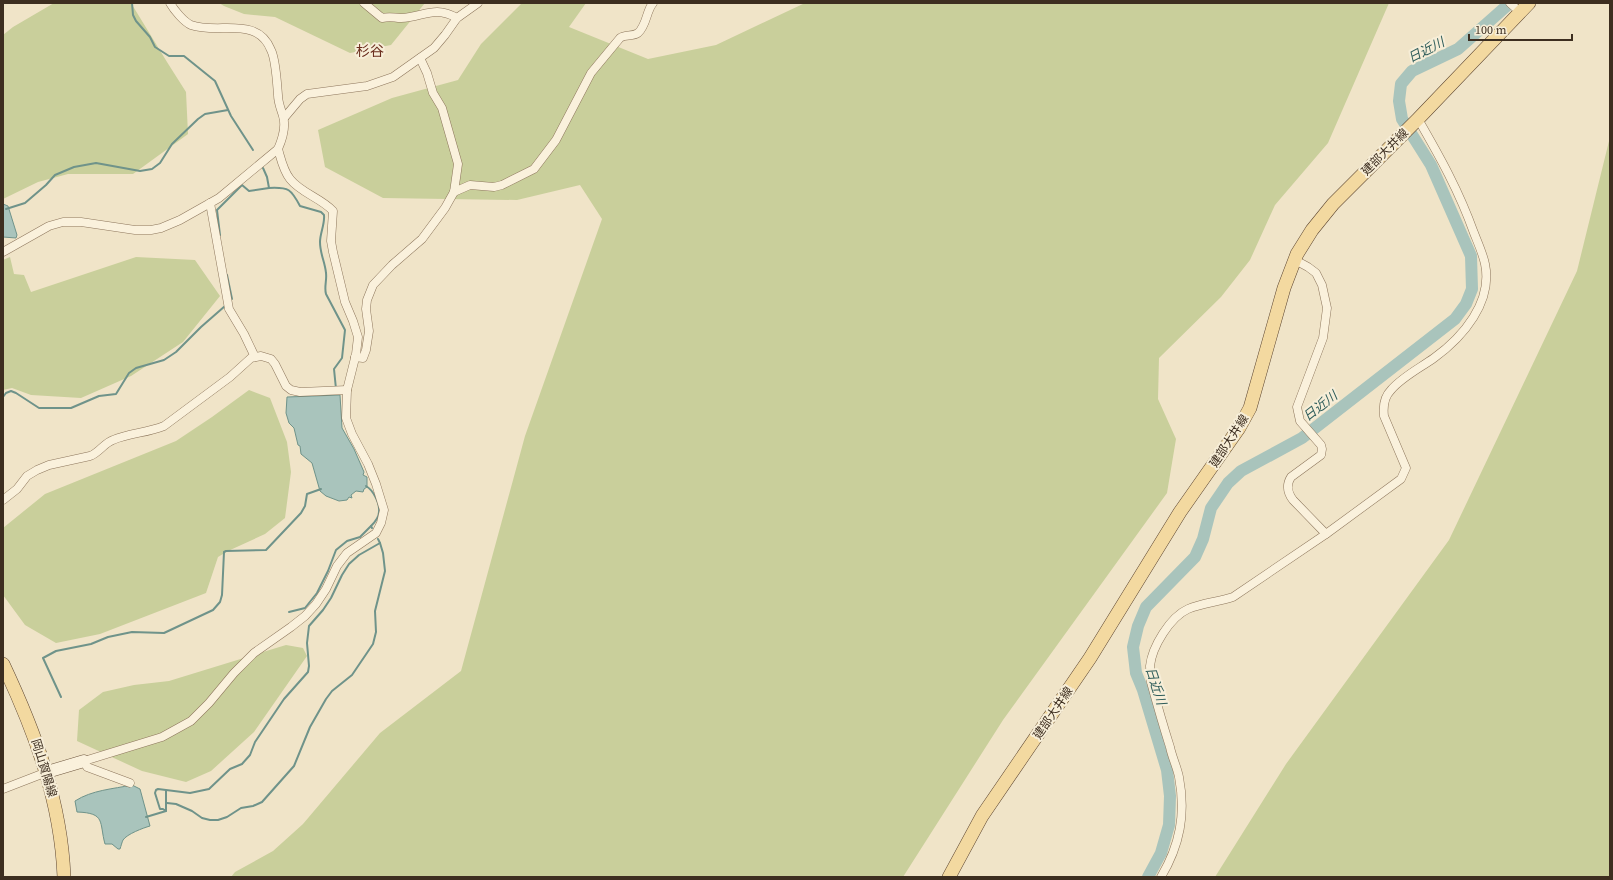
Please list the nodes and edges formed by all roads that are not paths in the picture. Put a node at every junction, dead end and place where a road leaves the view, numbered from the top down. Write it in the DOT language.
graph roads {
  1 [pos="170,3"];
  2 [pos="364,3"];
  3 [pos="478,3"];
  4 [pos="653,3"];
  5 [pos="1510,3"];
  6 [pos="1522,8"];
  7 [pos="457,18"];
  8 [pos="420,58"];
  9 [pos="284,118"];
  10 [pos="1416,121"];
  11 [pos="278,149"];
  12 [pos="454,192"];
  13 [pos="210,203"];
  14 [pos="3,252"];
  15 [pos="1296,260"];
  16 [pos="255,357"];
  17 [pos="355,357"];
  18 [pos="340,390"];
  19 [pos="3,500"];
  20 [pos="1326,534"];
  21 [pos="3,664"];
  22 [pos="84,761"];
  23 [pos="47,772"];
  24 [pos="130,783"];
  25 [pos="3,789"];
  26 [pos="64,877"];
  27 [pos="949,877"];
  28 [pos="1160,877"];
  1 -- 9 [label="street"];
  2 -- 7 [label="street"];
  3 -- 7 [label="street"];
  4 -- 12 [label="street"];
  5 -- 6 [label="street"];
  6 -- 10 [label="main road, 建部大井線"];
  7 -- 8 [label="street"];
  8 -- 9 [label="street"];
  8 -- 12 [label="street"];
  9 -- 11 [label="street"];
  10 -- 15 [label="main road, 建部大井線"];
  10 -- 20 [label="street"];
  11 -- 13 [label="street"];
  11 -- 17 [label="street"];
  12 -- 17 [label="street"];
  13 -- 14 [label="street"];
  13 -- 16 [label="street"];
  15 -- 20 [label="street"];
  15 -- 27 [label="main road, 建部大井線"];
  16 -- 18 [label="street"];
  16 -- 19 [label="street"];
  17 -- 18 [label="street"];
  18 -- 22 [label="street"];
  20 -- 28 [label="street"];
  21 -- 23 [label="main road, 岡山賀陽線"];
  22 -- 23 [label="street"];
  22 -- 24 [label="street"];
  23 -- 25 [label="street"];
  23 -- 26 [label="main road, 岡山賀陽線"];
}
